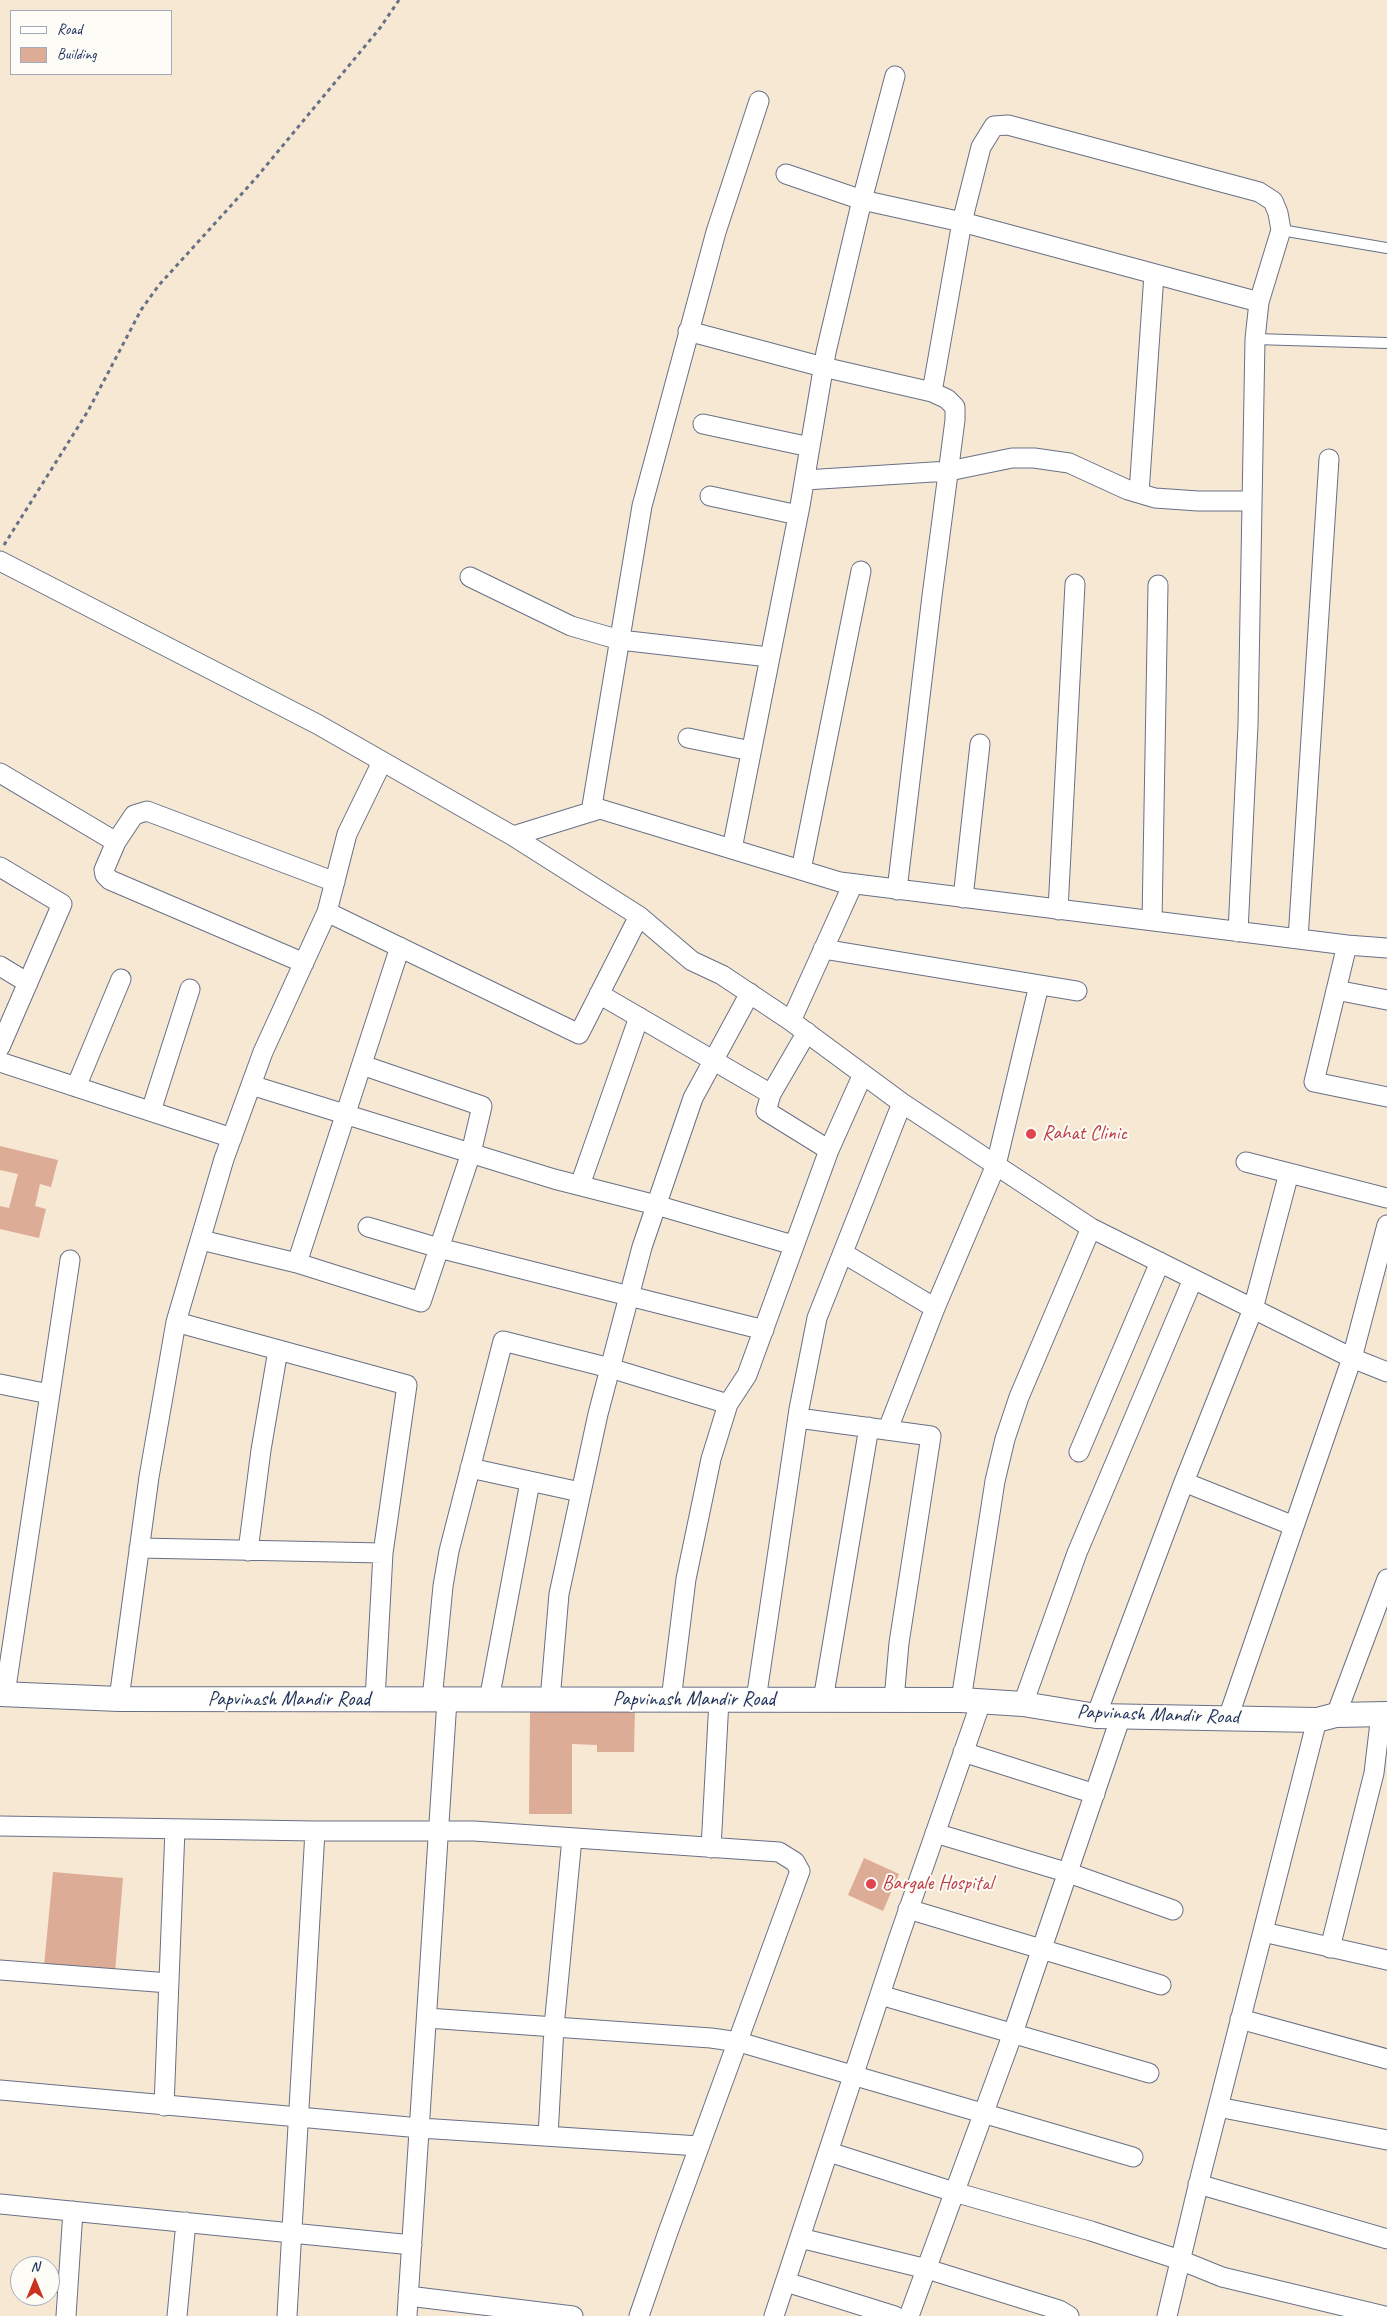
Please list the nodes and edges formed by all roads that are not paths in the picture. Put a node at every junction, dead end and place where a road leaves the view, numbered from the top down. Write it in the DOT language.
graph roads {
  1 [pos="896,76"];
  2 [pos="759,101"];
  3 [pos="786,174"];
  4 [pos="862,200"];
  5 [pos="962,222"];
  6 [pos="1281,230"];
  7 [pos="1387,248"];
  8 [pos="1154,274"];
  9 [pos="1258,302"];
  10 [pos="688,331"];
  11 [pos="1255,339"];
  12 [pos="1387,344"];
  13 [pos="823,367"];
  14 [pos="932,392"];
  15 [pos="703,424"];
  16 [pos="810,447"];
  17 [pos="1329,459"];
  18 [pos="949,471"];
  19 [pos="805,480"];
  20 [pos="1139,493"];
  21 [pos="710,496"];
  22 [pos="1252,502"];
  23 [pos="798,515"];
  24 [pos="0,561"];
  25 [pos="861,570"];
  26 [pos="470,577"];
  27 [pos="1075,584"];
  28 [pos="1158,585"];
  29 [pos="620,640"];
  30 [pos="769,657"];
  31 [pos="688,738"];
  32 [pos="980,744"];
  33 [pos="751,751"];
  34 [pos="382,762"];
  35 [pos="0,773"];
  36 [pos="591,812"];
  37 [pos="513,836"];
  38 [pos="116,842"];
  39 [pos="732,849"];
  40 [pos="0,867"];
  41 [pos="801,870"];
  42 [pos="335,882"];
  43 [pos="853,884"];
  44 [pos="897,890"];
  45 [pos="963,898"];
  46 [pos="1058,910"];
  47 [pos="327,912"];
  48 [pos="639,916"];
  49 [pos="1152,921"];
  50 [pos="1238,932"];
  51 [pos="1298,939"];
  52 [pos="1347,945"];
  53 [pos="400,947"];
  54 [pos="1387,948"];
  55 [pos="823,949"];
  56 [pos="304,962"];
  57 [pos="0,966"];
  58 [pos="120,978"];
  59 [pos="28,984"];
  60 [pos="1039,985"];
  61 [pos="190,989"];
  62 [pos="1336,990"];
  63 [pos="1077,991"];
  64 [pos="750,993"];
  65 [pos="599,994"];
  66 [pos="1387,1000"];
  67 [pos="639,1017"];
  68 [pos="791,1021"];
  69 [pos="807,1032"];
  70 [pos="0,1047"];
  71 [pos="714,1060"];
  72 [pos="0,1062"];
  73 [pos="362,1064"];
  74 [pos="863,1074"];
  75 [pos="251,1085"];
  76 [pos="76,1087"];
  77 [pos="771,1094"];
  78 [pos="1387,1097"];
  79 [pos="902,1103"];
  80 [pos="152,1111"];
  81 [pos="346,1114"];
  82 [pos="232,1138"];
  83 [pos="829,1150"];
  84 [pos="471,1153"];
  85 [pos="1246,1162"];
  86 [pos="996,1165"];
  87 [pos="1289,1173"];
  88 [pos="580,1185"];
  89 [pos="1387,1198"];
  90 [pos="656,1205"];
  91 [pos="1387,1225"];
  92 [pos="368,1227"];
  93 [pos="1091,1228"];
  94 [pos="201,1240"];
  95 [pos="793,1246"];
  96 [pos="439,1248"];
  97 [pos="843,1253"];
  98 [pos="70,1260"];
  99 [pos="1160,1262"];
  100 [pos="297,1263"];
  101 [pos="1194,1279"];
  102 [pos="630,1296"];
  103 [pos="935,1308"];
  104 [pos="1253,1309"];
  105 [pos="176,1322"];
  106 [pos="764,1330"];
  107 [pos="278,1350"];
  108 [pos="1352,1358"];
  109 [pos="610,1368"];
  110 [pos="1387,1372"];
  111 [pos="0,1384"];
  112 [pos="49,1394"];
  113 [pos="728,1404"];
  114 [pos="798,1418"];
  115 [pos="869,1427"];
  116 [pos="888,1430"];
  117 [pos="1079,1452"];
  118 [pos="470,1468"];
  119 [pos="530,1482"];
  120 [pos="1184,1482"];
  121 [pos="580,1492"];
  122 [pos="1294,1526"];
  123 [pos="139,1548"];
  124 [pos="248,1551"];
  125 [pos="383,1553"];
  126 [pos="1387,1579"];
  127 [pos="1379,1622"];
  128 [pos="2,1694"];
  129 [pos="119,1699"];
  130 [pos="375,1700"];
  131 [pos="439,1700"];
  132 [pos="490,1700"];
  133 [pos="550,1700"];
  134 [pos="671,1700"];
  135 [pos="719,1700"];
  136 [pos="756,1700"];
  137 [pos="823,1700"];
  138 [pos="894,1700"];
  139 [pos="971,1701"];
  140 [pos="1023,1704"];
  141 [pos="1384,1714"];
  142 [pos="1096,1716"];
  143 [pos="1121,1716"];
  144 [pos="1327,1717"];
  145 [pos="1228,1718"];
  146 [pos="963,1752"];
  147 [pos="1095,1794"];
  148 [pos="0,1826"];
  149 [pos="175,1829"];
  150 [pos="315,1831"];
  151 [pos="439,1831"];
  152 [pos="935,1833"];
  153 [pos="572,1838"];
  154 [pos="711,1848"];
  155 [pos="1069,1873"];
  156 [pos="908,1909"];
  157 [pos="1173,1910"];
  158 [pos="1263,1932"];
  159 [pos="1330,1948"];
  160 [pos="1042,1949"];
  161 [pos="1387,1960"];
  162 [pos="0,1970"];
  163 [pos="168,1983"];
  164 [pos="1161,1984"];
  165 [pos="880,1995"];
  166 [pos="427,2018"];
  167 [pos="1240,2019"];
  168 [pos="554,2027"];
  169 [pos="1014,2033"];
  170 [pos="739,2042"];
  171 [pos="1387,2059"];
  172 [pos="1149,2073"];
  173 [pos="854,2075"];
  174 [pos="0,2090"];
  175 [pos="164,2106"];
  176 [pos="1218,2106"];
  177 [pos="983,2112"];
  178 [pos="299,2118"];
  179 [pos="420,2128"];
  180 [pos="548,2136"];
  181 [pos="1387,2140"];
  182 [pos="699,2146"];
  183 [pos="829,2152"];
  184 [pos="1134,2157"];
  185 [pos="1198,2184"];
  186 [pos="954,2192"];
  187 [pos="0,2204"];
  188 [pos="73,2211"];
  189 [pos="186,2222"];
  190 [pos="292,2233"];
  191 [pos="800,2238"];
  192 [pos="1387,2238"];
  193 [pos="412,2245"];
  194 [pos="1180,2260"];
  195 [pos="927,2269"];
  196 [pos="786,2282"];
  197 [pos="408,2296"];
  198 [pos="66,2316"];
  199 [pos="177,2316"];
  200 [pos="287,2316"];
  201 [pos="406,2316"];
  202 [pos="573,2316"];
  203 [pos="639,2316"];
  204 [pos="774,2316"];
  205 [pos="895,2316"];
  206 [pos="909,2316"];
  207 [pos="1070,2316"];
  208 [pos="1167,2316"];
  209 [pos="1385,2316"];
  1 -- 4 [label="street"];
  2 -- 10 [label="street"];
  3 -- 4 [label="street"];
  4 -- 5 [label="street"];
  4 -- 13 [label="street"];
  5 -- 6 [label="street"];
  5 -- 8 [label="street"];
  5 -- 14 [label="street"];
  6 -- 7 [label="lane"];
  6 -- 9 [label="street"];
  8 -- 9 [label="street"];
  8 -- 20 [label="street"];
  9 -- 11 [label="street"];
  10 -- 13 [label="street"];
  10 -- 29 [label="street"];
  11 -- 12 [label="lane"];
  11 -- 22 [label="street"];
  13 -- 14 [label="street"];
  13 -- 16 [label="street"];
  14 -- 18 [label="street"];
  15 -- 16 [label="street"];
  16 -- 19 [label="street"];
  17 -- 51 [label="street"];
  18 -- 19 [label="street"];
  18 -- 20 [label="street"];
  18 -- 44 [label="street"];
  19 -- 23 [label="street"];
  20 -- 22 [label="street"];
  21 -- 23 [label="street"];
  22 -- 50 [label="street"];
  23 -- 30 [label="street"];
  24 -- 34 [label="street"];
  25 -- 41 [label="street"];
  26 -- 29 [label="street"];
  27 -- 46 [label="street"];
  28 -- 49 [label="street"];
  29 -- 30 [label="street"];
  29 -- 36 [label="street"];
  30 -- 33 [label="street"];
  31 -- 33 [label="street"];
  32 -- 45 [label="street"];
  33 -- 39 [label="street"];
  34 -- 37 [label="street"];
  34 -- 42 [label="street"];
  35 -- 38 [label="street"];
  36 -- 37 [label="street"];
  36 -- 39 [label="street"];
  37 -- 48 [label="street"];
  38 -- 42 [label="street"];
  38 -- 56 [label="street"];
  39 -- 41 [label="street"];
  40 -- 59 [label="street"];
  41 -- 43 [label="street"];
  42 -- 47 [label="street"];
  43 -- 44 [label="street"];
  43 -- 55 [label="street"];
  44 -- 45 [label="street"];
  45 -- 46 [label="street"];
  46 -- 49 [label="street"];
  47 -- 53 [label="street"];
  47 -- 56 [label="street"];
  48 -- 64 [label="street"];
  48 -- 65 [label="street"];
  49 -- 50 [label="street"];
  50 -- 51 [label="street"];
  51 -- 52 [label="street"];
  52 -- 54 [label="street"];
  52 -- 62 [label="street"];
  53 -- 65 [label="street"];
  53 -- 73 [label="street"];
  55 -- 60 [label="street"];
  55 -- 68 [label="street"];
  56 -- 75 [label="street"];
  57 -- 59 [label="street"];
  58 -- 76 [label="street"];
  59 -- 70 [label="street"];
  60 -- 63 [label="street"];
  60 -- 86 [label="street"];
  61 -- 80 [label="street"];
  62 -- 66 [label="street"];
  62 -- 78 [label="street"];
  64 -- 68 [label="street"];
  64 -- 71 [label="street"];
  65 -- 67 [label="street"];
  67 -- 71 [label="street"];
  67 -- 88 [label="street"];
  68 -- 69 [label="street"];
  69 -- 74 [label="street"];
  69 -- 77 [label="street"];
  71 -- 77 [label="street"];
  71 -- 90 [label="street"];
  72 -- 76 [label="street"];
  73 -- 81 [label="street"];
  73 -- 84 [label="street"];
  74 -- 79 [label="street"];
  74 -- 83 [label="street"];
  75 -- 81 [label="street"];
  75 -- 82 [label="street"];
  76 -- 80 [label="street"];
  77 -- 83 [label="street"];
  79 -- 86 [label="street"];
  79 -- 97 [label="street"];
  80 -- 82 [label="street"];
  81 -- 84 [label="street"];
  81 -- 100 [label="street"];
  82 -- 94 [label="street"];
  83 -- 95 [label="street"];
  84 -- 88 [label="street"];
  84 -- 96 [label="street"];
  85 -- 87 [label="street"];
  86 -- 93 [label="street"];
  86 -- 103 [label="street"];
  87 -- 89 [label="street"];
  87 -- 104 [label="street"];
  88 -- 90 [label="street"];
  90 -- 95 [label="street"];
  90 -- 102 [label="street"];
  91 -- 108 [label="street"];
  92 -- 96 [label="street"];
  93 -- 99 [label="street"];
  93 -- 139 [label="street"];
  94 -- 100 [label="street"];
  94 -- 105 [label="street"];
  95 -- 106 [label="street"];
  96 -- 100 [label="street"];
  96 -- 102 [label="street"];
  97 -- 103 [label="street"];
  97 -- 114 [label="street"];
  98 -- 112 [label="street"];
  99 -- 101 [label="street"];
  99 -- 117 [label="street"];
  101 -- 104 [label="street"];
  101 -- 140 [label="street"];
  102 -- 106 [label="street"];
  102 -- 109 [label="street"];
  103 -- 116 [label="street"];
  104 -- 108 [label="street"];
  104 -- 120 [label="street"];
  105 -- 107 [label="street"];
  105 -- 123 [label="street"];
  106 -- 113 [label="street"];
  107 -- 124 [label="street"];
  107 -- 125 [label="street"];
  108 -- 110 [label="street"];
  108 -- 122 [label="street"];
  109 -- 113 [label="street"];
  109 -- 118 [label="street"];
  109 -- 121 [label="street"];
  111 -- 112 [label="street"];
  112 -- 128 [label="street"];
  113 -- 134 [label="street"];
  114 -- 115 [label="street"];
  114 -- 136 [label="street"];
  115 -- 116 [label="street"];
  115 -- 137 [label="street"];
  116 -- 138 [label="street"];
  118 -- 119 [label="street"];
  118 -- 131 [label="street"];
  119 -- 121 [label="street"];
  119 -- 132 [label="street"];
  120 -- 122 [label="street"];
  120 -- 142 [label="street"];
  121 -- 133 [label="street"];
  122 -- 145 [label="street"];
  123 -- 124 [label="street"];
  123 -- 129 [label="street"];
  124 -- 125 [label="street"];
  125 -- 130 [label="street"];
  126 -- 127 [label="street"];
  127 -- 144 [label="street"];
  128 -- 129 [label="street, Papvinash Mandir Road"];
  129 -- 130 [label="street, Papvinash Mandir Road"];
  130 -- 131 [label="street, Papvinash Mandir Road"];
  131 -- 132 [label="street, Papvinash Mandir Road"];
  131 -- 151 [label="street"];
  132 -- 133 [label="street, Papvinash Mandir Road"];
  133 -- 134 [label="street, Papvinash Mandir Road"];
  134 -- 135 [label="street, Papvinash Mandir Road"];
  135 -- 136 [label="street, Papvinash Mandir Road"];
  135 -- 154 [label="street"];
  136 -- 137 [label="street, Papvinash Mandir Road"];
  137 -- 138 [label="street, Papvinash Mandir Road"];
  138 -- 139 [label="street, Papvinash Mandir Road"];
  139 -- 140 [label="street, Papvinash Mandir Road"];
  139 -- 146 [label="street"];
  140 -- 142 [label="street, Papvinash Mandir Road"];
  141 -- 144 [label="street, Papvinash Mandir Road"];
  141 -- 159 [label="street"];
  142 -- 143 [label="street, Papvinash Mandir Road"];
  143 -- 145 [label="street, Papvinash Mandir Road"];
  143 -- 147 [label="street"];
  144 -- 145 [label="street, Papvinash Mandir Road"];
  144 -- 158 [label="street"];
  146 -- 147 [label="street"];
  146 -- 152 [label="street"];
  147 -- 155 [label="street"];
  148 -- 149 [label="street"];
  149 -- 150 [label="street"];
  149 -- 163 [label="street"];
  150 -- 151 [label="street"];
  150 -- 178 [label="street"];
  151 -- 153 [label="street"];
  151 -- 166 [label="street"];
  152 -- 155 [label="street"];
  152 -- 156 [label="street"];
  153 -- 154 [label="street"];
  153 -- 168 [label="street"];
  154 -- 170 [label="street"];
  155 -- 157 [label="street"];
  155 -- 160 [label="street"];
  156 -- 160 [label="street"];
  156 -- 165 [label="street"];
  158 -- 159 [label="street"];
  158 -- 167 [label="street"];
  159 -- 161 [label="street"];
  160 -- 164 [label="street"];
  160 -- 169 [label="street"];
  162 -- 163 [label="street"];
  163 -- 175 [label="street"];
  165 -- 169 [label="street"];
  165 -- 173 [label="street"];
  166 -- 168 [label="street"];
  166 -- 179 [label="street"];
  167 -- 171 [label="street"];
  167 -- 176 [label="street"];
  168 -- 170 [label="street"];
  168 -- 180 [label="street"];
  169 -- 172 [label="street"];
  169 -- 177 [label="street"];
  170 -- 173 [label="street"];
  170 -- 182 [label="street"];
  173 -- 177 [label="street"];
  173 -- 183 [label="street"];
  174 -- 175 [label="street"];
  175 -- 178 [label="street"];
  176 -- 181 [label="street"];
  176 -- 185 [label="street"];
  177 -- 184 [label="street"];
  177 -- 186 [label="street"];
  178 -- 179 [label="street"];
  178 -- 190 [label="street"];
  179 -- 180 [label="street"];
  179 -- 193 [label="street"];
  180 -- 182 [label="street"];
  182 -- 203 [label="street"];
  183 -- 186 [label="street"];
  183 -- 191 [label="street"];
  185 -- 192 [label="street"];
  185 -- 194 [label="street"];
  186 -- 194 [label="street"];
  186 -- 195 [label="street"];
  187 -- 188 [label="street"];
  188 -- 189 [label="street"];
  188 -- 198 [label="street"];
  189 -- 190 [label="street"];
  189 -- 199 [label="street"];
  190 -- 193 [label="street"];
  190 -- 200 [label="street"];
  191 -- 195 [label="street"];
  191 -- 196 [label="street"];
  193 -- 197 [label="street"];
  194 -- 208 [label="street"];
  194 -- 209 [label="street"];
  195 -- 206 [label="street"];
  195 -- 207 [label="street"];
  196 -- 204 [label="street"];
  196 -- 205 [label="street"];
  197 -- 201 [label="street"];
  197 -- 202 [label="street"];
}
